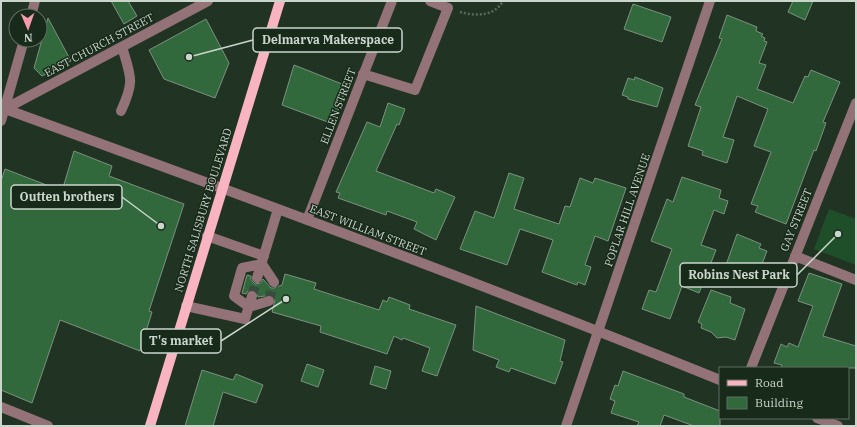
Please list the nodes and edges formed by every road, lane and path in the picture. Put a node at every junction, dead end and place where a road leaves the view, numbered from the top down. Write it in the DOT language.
graph roads {
  1 [pos="208,1"];
  2 [pos="280,1"];
  3 [pos="392,1"];
  4 [pos="430,1"];
  5 [pos="503,1"];
  6 [pos="710,1"];
  7 [pos="448,8"];
  8 [pos="122,46"];
  9 [pos="22,48"];
  10 [pos="363,74"];
  11 [pos="856,104"];
  12 [pos="3,110"];
  13 [pos="121,111"];
  14 [pos="1,121"];
  15 [pos="222,187"];
  16 [pos="278,209"];
  17 [pos="307,220"];
  18 [pos="207,236"];
  19 [pos="795,256"];
  20 [pos="263,260"];
  21 [pos="257,278"];
  22 [pos="856,280"];
  23 [pos="274,282"];
  24 [pos="252,296"];
  25 [pos="269,301"];
  26 [pos="186,306"];
  27 [pos="249,307"];
  28 [pos="599,331"];
  29 [pos="751,367"];
  30 [pos="719,380"];
  31 [pos="1,407"];
  32 [pos="820,419"];
  33 [pos="48,426"];
  34 [pos="150,426"];
  35 [pos="566,426"];
  36 [pos="838,426"];
  1 -- 8 [label="street, EAST CHURCH STREET"];
  2 -- 15 [label="main road, NORTH SALISBURY BOULEVARD"];
  3 -- 10 [label="street, ELLEN STREET"];
  4 -- 7 [label="street"];
  5 -- 7 [label="path"];
  6 -- 28 [label="street, POPLAR HILL AVENUE"];
  7 -- 10 [label="street"];
  8 -- 12 [label="street, EAST CHURCH STREET"];
  8 -- 13 [label="street"];
  9 -- 12 [label="street"];
  10 -- 17 [label="street, ELLEN STREET"];
  11 -- 19 [label="street, GAY STREET"];
  12 -- 14 [label="street"];
  12 -- 15 [label="street, EAST WILLIAM STREET"];
  15 -- 16 [label="street, EAST WILLIAM STREET"];
  15 -- 18 [label="main road, NORTH SALISBURY BOULEVARD"];
  16 -- 17 [label="street, EAST WILLIAM STREET"];
  16 -- 20 [label="street"];
  17 -- 28 [label="street, EAST WILLIAM STREET"];
  18 -- 20 [label="street"];
  18 -- 26 [label="main road, NORTH SALISBURY BOULEVARD"];
  19 -- 22 [label="street"];
  19 -- 29 [label="street, GAY STREET"];
  20 -- 21 [label="street"];
  20 -- 23 [label="street"];
  20 -- 27 [label="street"];
  24 -- 27 [label="street"];
  25 -- 27 [label="street"];
  26 -- 27 [label="street"];
  26 -- 34 [label="main road, NORTH SALISBURY BOULEVARD"];
  28 -- 30 [label="street, EAST WILLIAM STREET"];
  28 -- 35 [label="street, POPLAR HILL AVENUE"];
  31 -- 33 [label="street"];
  32 -- 36 [label="street"];
}
